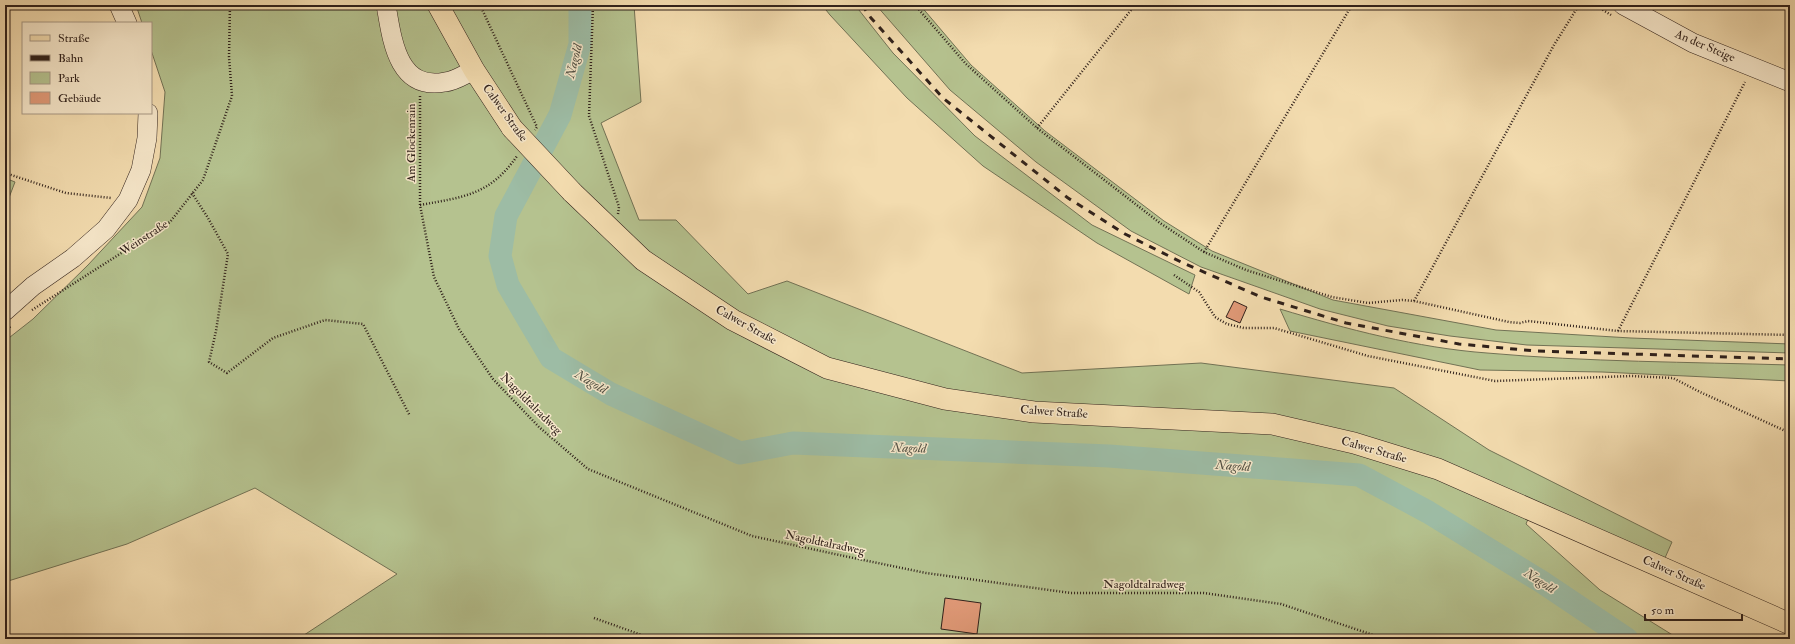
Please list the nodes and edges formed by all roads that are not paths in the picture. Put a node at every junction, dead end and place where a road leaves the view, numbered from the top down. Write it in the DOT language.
graph roads {
  1 [pos="119,5"];
  2 [pos="386,5"];
  3 [pos="438,5"];
  4 [pos="1623,5"];
  5 [pos="127,22"];
  6 [pos="474,70"];
  7 [pos="1790,82"];
  8 [pos="148,114"];
  9 [pos="10,317"];
  10 [pos="1790,624"];
  1 -- 5 [label="street"];
  2 -- 6 [label="street"];
  3 -- 6 [label="main road, Calwer Straße"];
  4 -- 7 [label="street, An der Steige"];
  6 -- 10 [label="main road, Calwer Straße, bridge"];
  8 -- 9 [label="street"];
}
